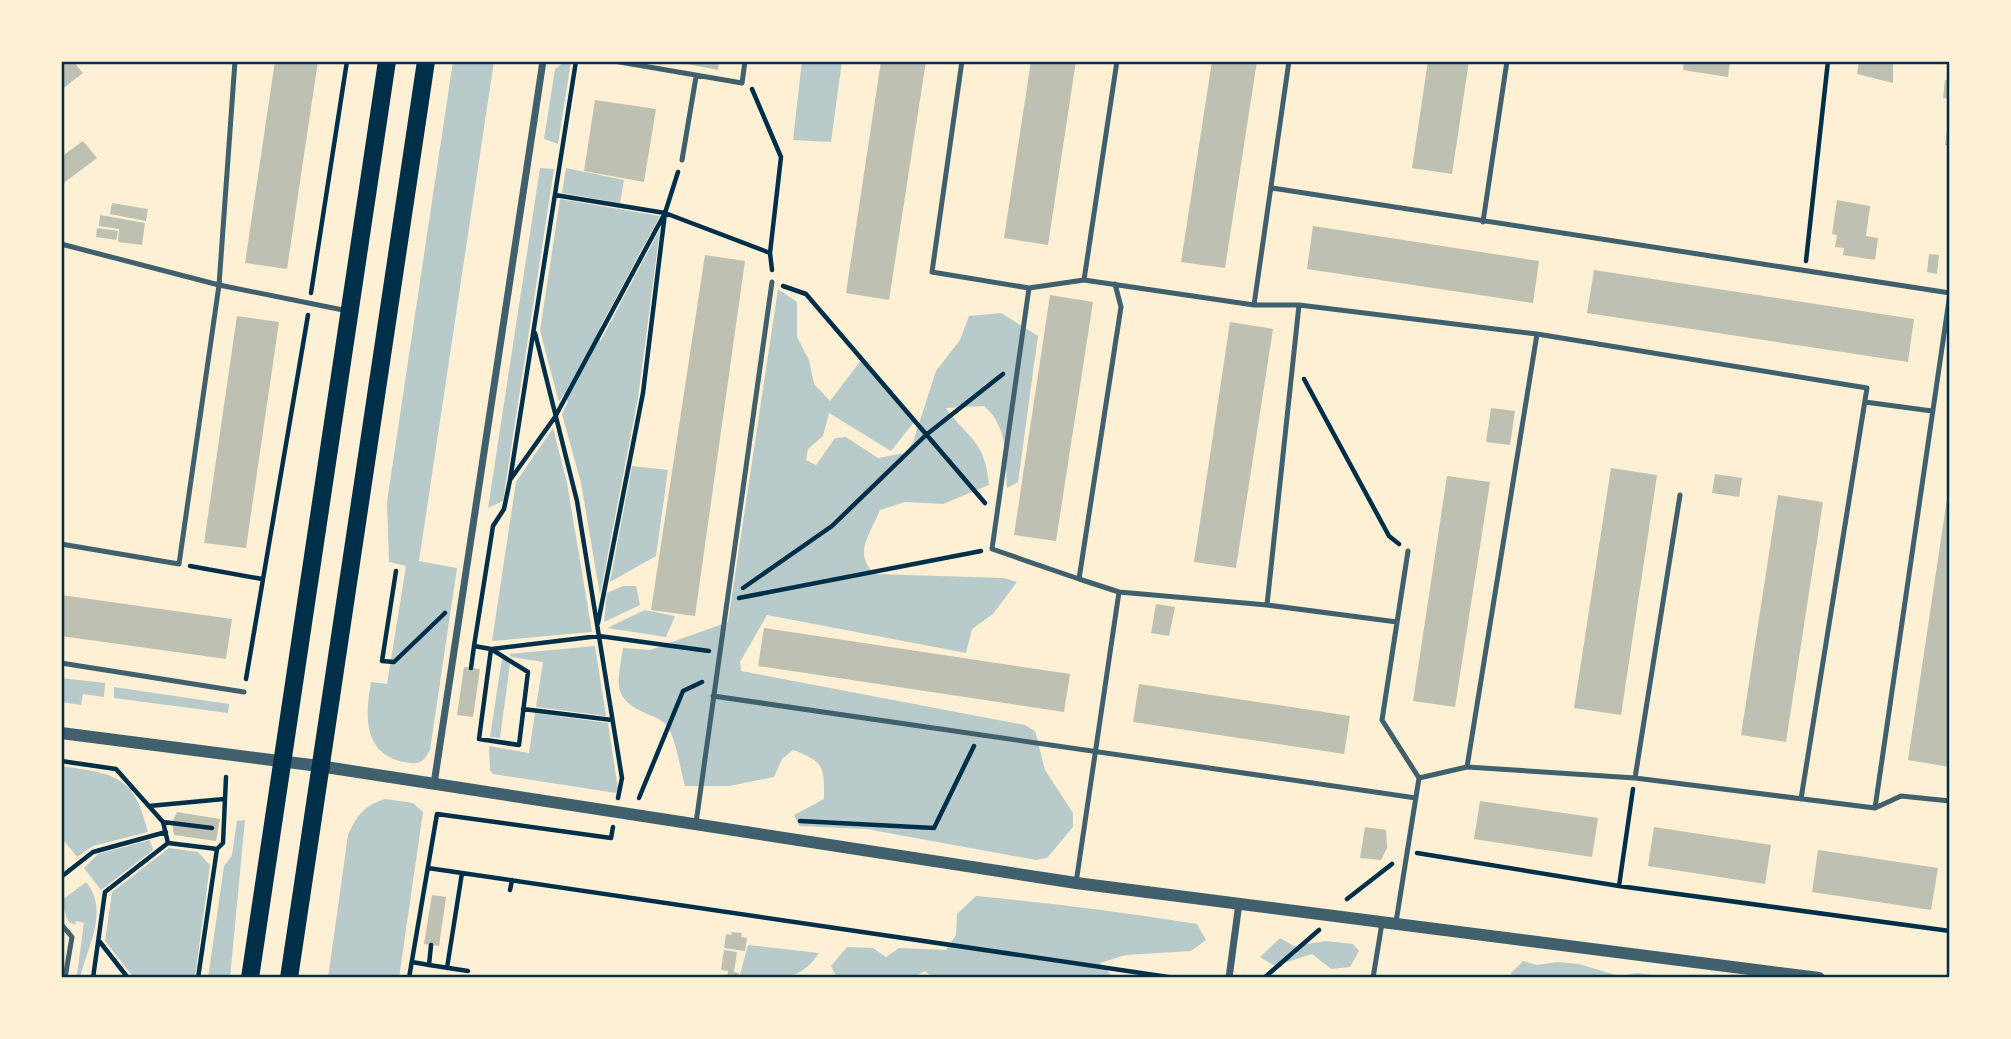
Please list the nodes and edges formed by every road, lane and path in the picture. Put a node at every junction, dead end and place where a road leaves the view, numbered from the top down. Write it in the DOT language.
graph roads {
  1 [pos="235,61"];
  2 [pos="346,61"];
  3 [pos="387,61"];
  4 [pos="426,61"];
  5 [pos="543,61"];
  6 [pos="576,61"];
  7 [pos="614,61"];
  8 [pos="745,61"];
  9 [pos="962,61"];
  10 [pos="1117,61"];
  11 [pos="1289,61"];
  12 [pos="1507,61"];
  13 [pos="1828,61"];
  14 [pos="696,77"];
  15 [pos="742,83"];
  16 [pos="682,160"];
  17 [pos="1272,188"];
  18 [pos="555,195"];
  19 [pos="664,213"];
  20 [pos="1483,222"];
  21 [pos="61,244"];
  22 [pos="770,253"];
  23 [pos="1805,268"];
  24 [pos="1084,280"];
  25 [pos="772,282"];
  26 [pos="1115,284"];
  27 [pos="219,285"];
  28 [pos="1029,288"];
  29 [pos="1950,293"];
  30 [pos="310,303"];
  31 [pos="1299,304"];
  32 [pos="1254,305"];
  33 [pos="348,312"];
  34 [pos="534,330"];
  35 [pos="1537,334"];
  36 [pos="1292,357"];
  37 [pos="1018,362"];
  38 [pos="1865,402"];
  39 [pos="1932,411"];
  40 [pos="555,417"];
  41 [pos="926,435"];
  42 [pos="510,480"];
  43 [pos="1680,495"];
  44 [pos="996,517"];
  45 [pos="61,544"];
  46 [pos="992,549"];
  47 [pos="1408,551"];
  48 [pos="179,564"];
  49 [pos="396,571"];
  50 [pos="262,579"];
  51 [pos="1079,579"];
  52 [pos="1119,592"];
  53 [pos="725,601"];
  54 [pos="1267,606"];
  55 [pos="461,608"];
  56 [pos="480,610"];
  57 [pos="1397,622"];
  58 [pos="597,627"];
  59 [pos="598,636"];
  60 [pos="474,646"];
  61 [pos="491,649"];
  62 [pos="718,653"];
  63 [pos="61,663"];
  64 [pos="471,668"];
  65 [pos="716,675"];
  66 [pos="244,692"];
  67 [pos="713,696"];
  68 [pos="523,709"];
  69 [pos="612,720"];
  70 [pos="61,733"];
  71 [pos="979,736"];
  72 [pos="1094,753"];
  73 [pos="61,761"];
  74 [pos="281,763"];
  75 [pos="319,766"];
  76 [pos="1467,767"];
  77 [pos="226,777"];
  78 [pos="622,778"];
  79 [pos="1419,778"];
  80 [pos="1635,778"];
  81 [pos="435,784"];
  82 [pos="619,795"];
  83 [pos="1416,798"];
  84 [pos="223,799"];
  85 [pos="1801,799"];
  86 [pos="1950,801"];
  87 [pos="149,806"];
  88 [pos="1875,808"];
  89 [pos="788,820"];
  90 [pos="163,822"];
  91 [pos="696,823"];
  92 [pos="212,828"];
  93 [pos="166,832"];
  94 [pos="611,838"];
  95 [pos="168,843"];
  96 [pos="217,849"];
  97 [pos="1408,851"];
  98 [pos="428,868"];
  99 [pos="462,873"];
  100 [pos="61,877"];
  101 [pos="512,880"];
  102 [pos="1076,883"];
  103 [pos="1619,887"];
  104 [pos="510,890"];
  105 [pos="1239,903"];
  106 [pos="1382,920"];
  107 [pos="1396,922"];
  108 [pos="61,924"];
  109 [pos="1950,931"];
  110 [pos="100,942"];
  111 [pos="431,944"];
  112 [pos="412,962"];
  113 [pos="429,965"];
  114 [pos="447,968"];
  115 [pos="468,971"];
  116 [pos="65,978"];
  117 [pos="93,978"];
  118 [pos="128,978"];
  119 [pos="198,978"];
  120 [pos="250,978"];
  121 [pos="289,978"];
  122 [pos="410,978"];
  123 [pos="1175,978"];
  124 [pos="1228,978"];
  125 [pos="1373,978"];
  126 [pos="1819,978"];
  1 -- 27 [label="lane"];
  2 -- 30 [label="path"];
  3 -- 33 [label="main road"];
  4 -- 75 [label="main road"];
  5 -- 55 [label="street"];
  6 -- 18 [label="path"];
  7 -- 14 [label="lane"];
  8 -- 15 [label="lane"];
  9 -- 28 [label="lane"];
  10 -- 24 [label="lane"];
  11 -- 17 [label="lane"];
  12 -- 20 [label="lane"];
  13 -- 23 [label="path"];
  14 -- 15 [label="lane"];
  14 -- 16 [label="lane"];
  15 -- 22 [label="path"];
  16 -- 19 [label="path"];
  17 -- 20 [label="lane"];
  17 -- 32 [label="lane"];
  18 -- 19 [label="path"];
  18 -- 34 [label="path"];
  19 -- 22 [label="path"];
  19 -- 40 [label="path"];
  19 -- 58 [label="path"];
  20 -- 23 [label="lane"];
  21 -- 27 [label="lane"];
  22 -- 25 [label="path"];
  23 -- 29 [label="lane"];
  24 -- 26 [label="lane"];
  24 -- 28 [label="lane"];
  25 -- 41 [label="path"];
  25 -- 53 [label="lane"];
  26 -- 32 [label="lane"];
  26 -- 51 [label="lane"];
  27 -- 30 [label="lane"];
  27 -- 48 [label="lane"];
  28 -- 37 [label="lane"];
  29 -- 39 [label="lane"];
  30 -- 33 [label="lane"];
  30 -- 50 [label="path"];
  31 -- 32 [label="lane"];
  31 -- 35 [label="lane"];
  31 -- 36 [label="lane"];
  33 -- 74 [label="main road"];
  34 -- 40 [label="path"];
  34 -- 42 [label="path"];
  35 -- 38 [label="lane"];
  35 -- 76 [label="lane"];
  36 -- 47 [label="path"];
  36 -- 54 [label="lane"];
  37 -- 41 [label="path"];
  37 -- 44 [label="lane"];
  38 -- 39 [label="lane"];
  38 -- 85 [label="lane"];
  39 -- 88 [label="lane"];
  40 -- 42 [label="path"];
  40 -- 58 [label="path"];
  41 -- 44 [label="path"];
  41 -- 53 [label="path"];
  42 -- 56 [label="path"];
  43 -- 80 [label="lane"];
  44 -- 46 [label="lane"];
  45 -- 48 [label="lane"];
  46 -- 51 [label="lane"];
  46 -- 53 [label="path"];
  47 -- 57 [label="lane"];
  48 -- 50 [label="path"];
  49 -- 55 [label="path"];
  50 -- 66 [label="path"];
  51 -- 52 [label="lane"];
  52 -- 54 [label="lane"];
  52 -- 72 [label="lane"];
  53 -- 62 [label="lane"];
  54 -- 57 [label="lane"];
  55 -- 56 [label="path"];
  55 -- 81 [label="street"];
  56 -- 60 [label="path"];
  57 -- 79 [label="lane"];
  58 -- 59 [label="path"];
  59 -- 61 [label="path"];
  59 -- 62 [label="path"];
  59 -- 69 [label="path"];
  60 -- 61 [label="path"];
  60 -- 64 [label="path"];
  61 -- 68 [label="path"];
  61 -- 68 [label="path"];
  62 -- 65 [label="lane"];
  63 -- 66 [label="lane"];
  65 -- 67 [label="lane"];
  65 -- 82 [label="path"];
  67 -- 71 [label="lane"];
  67 -- 91 [label="lane"];
  68 -- 69 [label="path"];
  69 -- 78 [label="path"];
  70 -- 74 [label="street"];
  71 -- 72 [label="lane"];
  71 -- 89 [label="path"];
  72 -- 83 [label="lane"];
  72 -- 102 [label="lane"];
  73 -- 87 [label="path"];
  74 -- 75 [label="street"];
  74 -- 120 [label="main road"];
  75 -- 81 [label="street"];
  75 -- 121 [label="main road"];
  76 -- 79 [label="lane"];
  76 -- 80 [label="lane"];
  77 -- 84 [label="path"];
  79 -- 83 [label="lane"];
  80 -- 85 [label="lane"];
  80 -- 103 [label="path"];
  81 -- 91 [label="street"];
  83 -- 97 [label="lane"];
  84 -- 87 [label="path"];
  84 -- 96 [label="path"];
  85 -- 88 [label="lane"];
  86 -- 88 [label="lane"];
  87 -- 90 [label="path"];
  90 -- 92 [label="path"];
  90 -- 93 [label="path"];
  91 -- 102 [label="street"];
  93 -- 95 [label="path"];
  93 -- 100 [label="path"];
  94 -- 98 [label="path"];
  95 -- 96 [label="path"];
  95 -- 110 [label="path"];
  96 -- 119 [label="path"];
  97 -- 103 [label="path"];
  97 -- 107 [label="lane"];
  98 -- 99 [label="path"];
  98 -- 112 [label="path"];
  99 -- 101 [label="path"];
  99 -- 114 [label="path"];
  101 -- 104 [label="path"];
  101 -- 123 [label="path"];
  102 -- 105 [label="street"];
  103 -- 109 [label="path"];
  105 -- 106 [label="street"];
  105 -- 124 [label="street"];
  106 -- 107 [label="street"];
  106 -- 125 [label="lane"];
  107 -- 126 [label="street"];
  108 -- 116 [label="lane"];
  110 -- 117 [label="path"];
  110 -- 118 [label="path"];
  111 -- 113 [label="path"];
  112 -- 113 [label="path"];
  112 -- 122 [label="path"];
  113 -- 114 [label="path"];
  114 -- 115 [label="path"];
}
